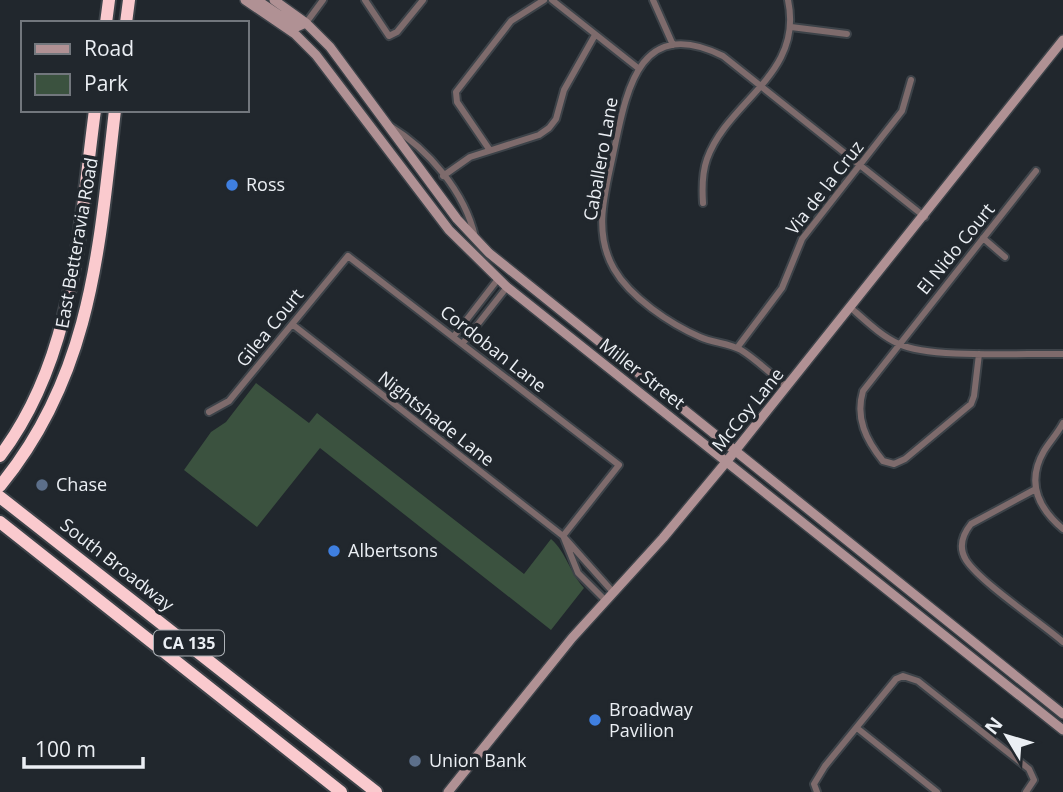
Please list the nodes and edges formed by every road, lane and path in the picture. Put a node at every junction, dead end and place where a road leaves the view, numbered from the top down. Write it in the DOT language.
graph roads {
  1 [pos="108,0"];
  2 [pos="129,0"];
  3 [pos="245,0"];
  4 [pos="257,0"];
  5 [pos="274,0"];
  6 [pos="323,0"];
  7 [pos="365,0"];
  8 [pos="423,0"];
  9 [pos="544,0"];
  10 [pos="552,0"];
  11 [pos="653,0"];
  12 [pos="788,0"];
  13 [pos="106,21"];
  14 [pos="126,21"];
  15 [pos="306,23"];
  16 [pos="791,27"];
  17 [pos="846,34"];
  18 [pos="595,35"];
  19 [pos="1063,40"];
  20 [pos="673,45"];
  21 [pos="638,68"];
  22 [pos="911,80"];
  23 [pos="761,86"];
  24 [pos="94,112"];
  25 [pos="115,112"];
  26 [pos="388,125"];
  27 [pos="488,149"];
  28 [pos="89,153"];
  29 [pos="110,155"];
  30 [pos="861,164"];
  31 [pos="1036,171"];
  32 [pos="443,176"];
  33 [pos="703,202"];
  34 [pos="925,216"];
  35 [pos="983,238"];
  36 [pos="475,239"];
  37 [pos="348,256"];
  38 [pos="1005,257"];
  39 [pos="498,279"];
  40 [pos="507,287"];
  41 [pos="851,308"];
  42 [pos="292,324"];
  43 [pos="454,336"];
  44 [pos="463,343"];
  45 [pos="898,344"];
  46 [pos="737,348"];
  47 [pos="979,354"];
  48 [pos="1063,354"];
  49 [pos="786,387"];
  50 [pos="209,412"];
  51 [pos="1063,423"];
  52 [pos="737,450"];
  53 [pos="0,456"];
  54 [pos="727,461"];
  55 [pos="0,486"];
  56 [pos="1034,490"];
  57 [pos="0,497"];
  58 [pos="0,522"];
  59 [pos="1063,529"];
  60 [pos="563,536"];
  61 [pos="612,591"];
  62 [pos="604,599"];
  63 [pos="1063,642"];
  64 [pos="265,703"];
  65 [pos="1063,714"];
  66 [pos="251,720"];
  67 [pos="857,728"];
  68 [pos="1063,730"];
  69 [pos="341,792"];
  70 [pos="376,792"];
  71 [pos="448,792"];
  72 [pos="817,792"];
  73 [pos="937,792"];
  74 [pos="1026,792"];
  1 -- 13 [label="highway"];
  2 -- 14 [label="highway"];
  3 -- 39 [label="street, Miller Street"];
  4 -- 15 [label="street"];
  5 -- 15 [label="street, Miller Street"];
  6 -- 15 [label="street"];
  7 -- 8 [label="street"];
  9 -- 27 [label="street"];
  10 -- 18 [label="street"];
  11 -- 20 [label="street"];
  12 -- 16 [label="street"];
  15 -- 26 [label="street, Miller Street"];
  16 -- 17 [label="street"];
  16 -- 23 [label="street"];
  18 -- 21 [label="street"];
  18 -- 27 [label="street"];
  19 -- 34 [label="street, McCoy Lane"];
  20 -- 21 [label="street"];
  20 -- 23 [label="street"];
  21 -- 46 [label="street, Caballero Lane"];
  22 -- 30 [label="street, Via de la Cruz"];
  23 -- 30 [label="street"];
  23 -- 33 [label="street"];
  24 -- 28 [label="highway, East Betteravia Road"];
  25 -- 29 [label="highway, East Betteravia Road"];
  26 -- 32 [label="street, Miller Street"];
  26 -- 36 [label="street, Miller Street"];
  27 -- 32 [label="street"];
  28 -- 29 [label="highway"];
  28 -- 53 [label="highway, East Betteravia Road"];
  29 -- 55 [label="highway, East Betteravia Road"];
  30 -- 34 [label="street"];
  30 -- 46 [label="street, Via de la Cruz"];
  31 -- 35 [label="street, El Nido Court"];
  32 -- 36 [label="street, Miller Street"];
  34 -- 41 [label="street, McCoy Lane"];
  35 -- 38 [label="street"];
  35 -- 45 [label="street, El Nido Court"];
  36 -- 52 [label="street, Miller Street"];
  37 -- 42 [label="street, Gilea Court"];
  37 -- 43 [label="street, Cordoban Lane"];
  39 -- 40 [label="street, Miller Street"];
  39 -- 43 [label="street"];
  40 -- 44 [label="street"];
  40 -- 54 [label="street, Miller Street"];
  41 -- 45 [label="street"];
  41 -- 49 [label="street, McCoy Lane"];
  42 -- 50 [label="street, Gilea Court"];
  42 -- 60 [label="street, Nightshade Lane"];
  43 -- 44 [label="street, Cordoban Lane"];
  44 -- 60 [label="street, Cordoban Lane"];
  45 -- 47 [label="street"];
  45 -- 47 [label="street, El Nido Court"];
  46 -- 49 [label="street, Caballero Lane"];
  47 -- 48 [label="street"];
  49 -- 52 [label="street, McCoy Lane"];
  51 -- 56 [label="street"];
  52 -- 54 [label="street, McCoy Lane"];
  52 -- 65 [label="street, Miller Street"];
  54 -- 61 [label="street, McCoy Lane"];
  54 -- 68 [label="street, Miller Street"];
  56 -- 59 [label="street"];
  56 -- 63 [label="street"];
  57 -- 64 [label="highway, South Broadway / CA 135"];
  58 -- 66 [label="highway, CA 135"];
  60 -- 61 [label="street, Nightshade Lane"];
  60 -- 62 [label="street, Nightshade Lane"];
  61 -- 62 [label="street, McCoy Lane"];
  62 -- 71 [label="street, McCoy Lane"];
  64 -- 66 [label="highway"];
  64 -- 70 [label="highway, South Broadway / CA 135"];
  66 -- 69 [label="highway, CA 135"];
  67 -- 72 [label="street"];
  67 -- 73 [label="street"];
  67 -- 74 [label="street"];
}
